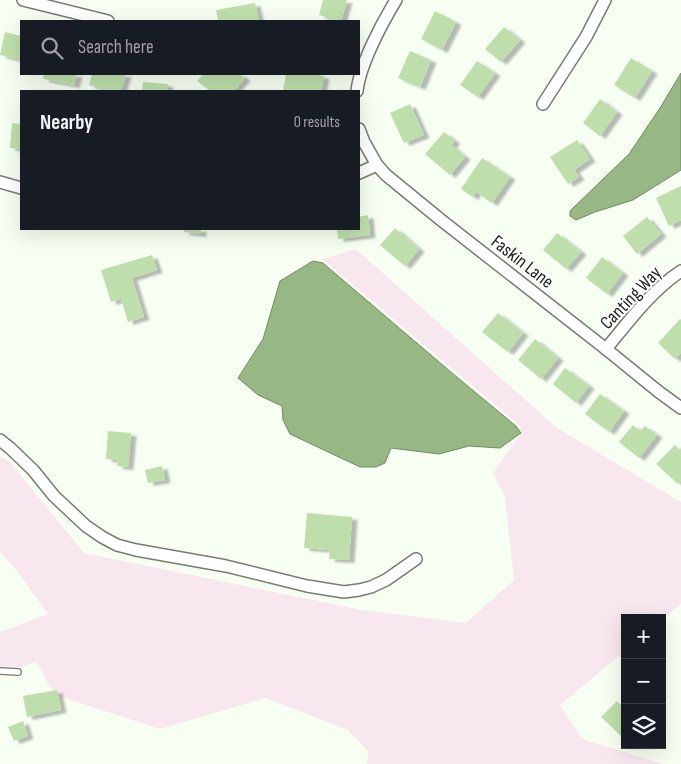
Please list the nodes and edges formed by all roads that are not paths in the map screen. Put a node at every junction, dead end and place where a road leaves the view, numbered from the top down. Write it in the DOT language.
graph roads {
  1 [pos="23,0"];
  2 [pos="396,0"];
  3 [pos="605,0"];
  4 [pos="104,20"];
  5 [pos="357,90"];
  6 [pos="543,104"];
  7 [pos="360,132"];
  8 [pos="377,165"];
  9 [pos="360,173"];
  10 [pos="0,182"];
  11 [pos="20,188"];
  12 [pos="681,271"];
  13 [pos="606,349"];
  14 [pos="681,408"];
  15 [pos="0,440"];
  16 [pos="416,559"];
  17 [pos="0,671"];
  18 [pos="18,672"];
  1 -- 4 [label="street"];
  2 -- 5 [label="street"];
  3 -- 6 [label="street"];
  7 -- 8 [label="street, Faskin Lane"];
  8 -- 9 [label="street"];
  8 -- 13 [label="street, Faskin Lane"];
  10 -- 11 [label="street"];
  12 -- 13 [label="street, Canting Way"];
  13 -- 14 [label="street, Faskin Lane"];
  15 -- 16 [label="street"];
  17 -- 18 [label="lane"];
}
